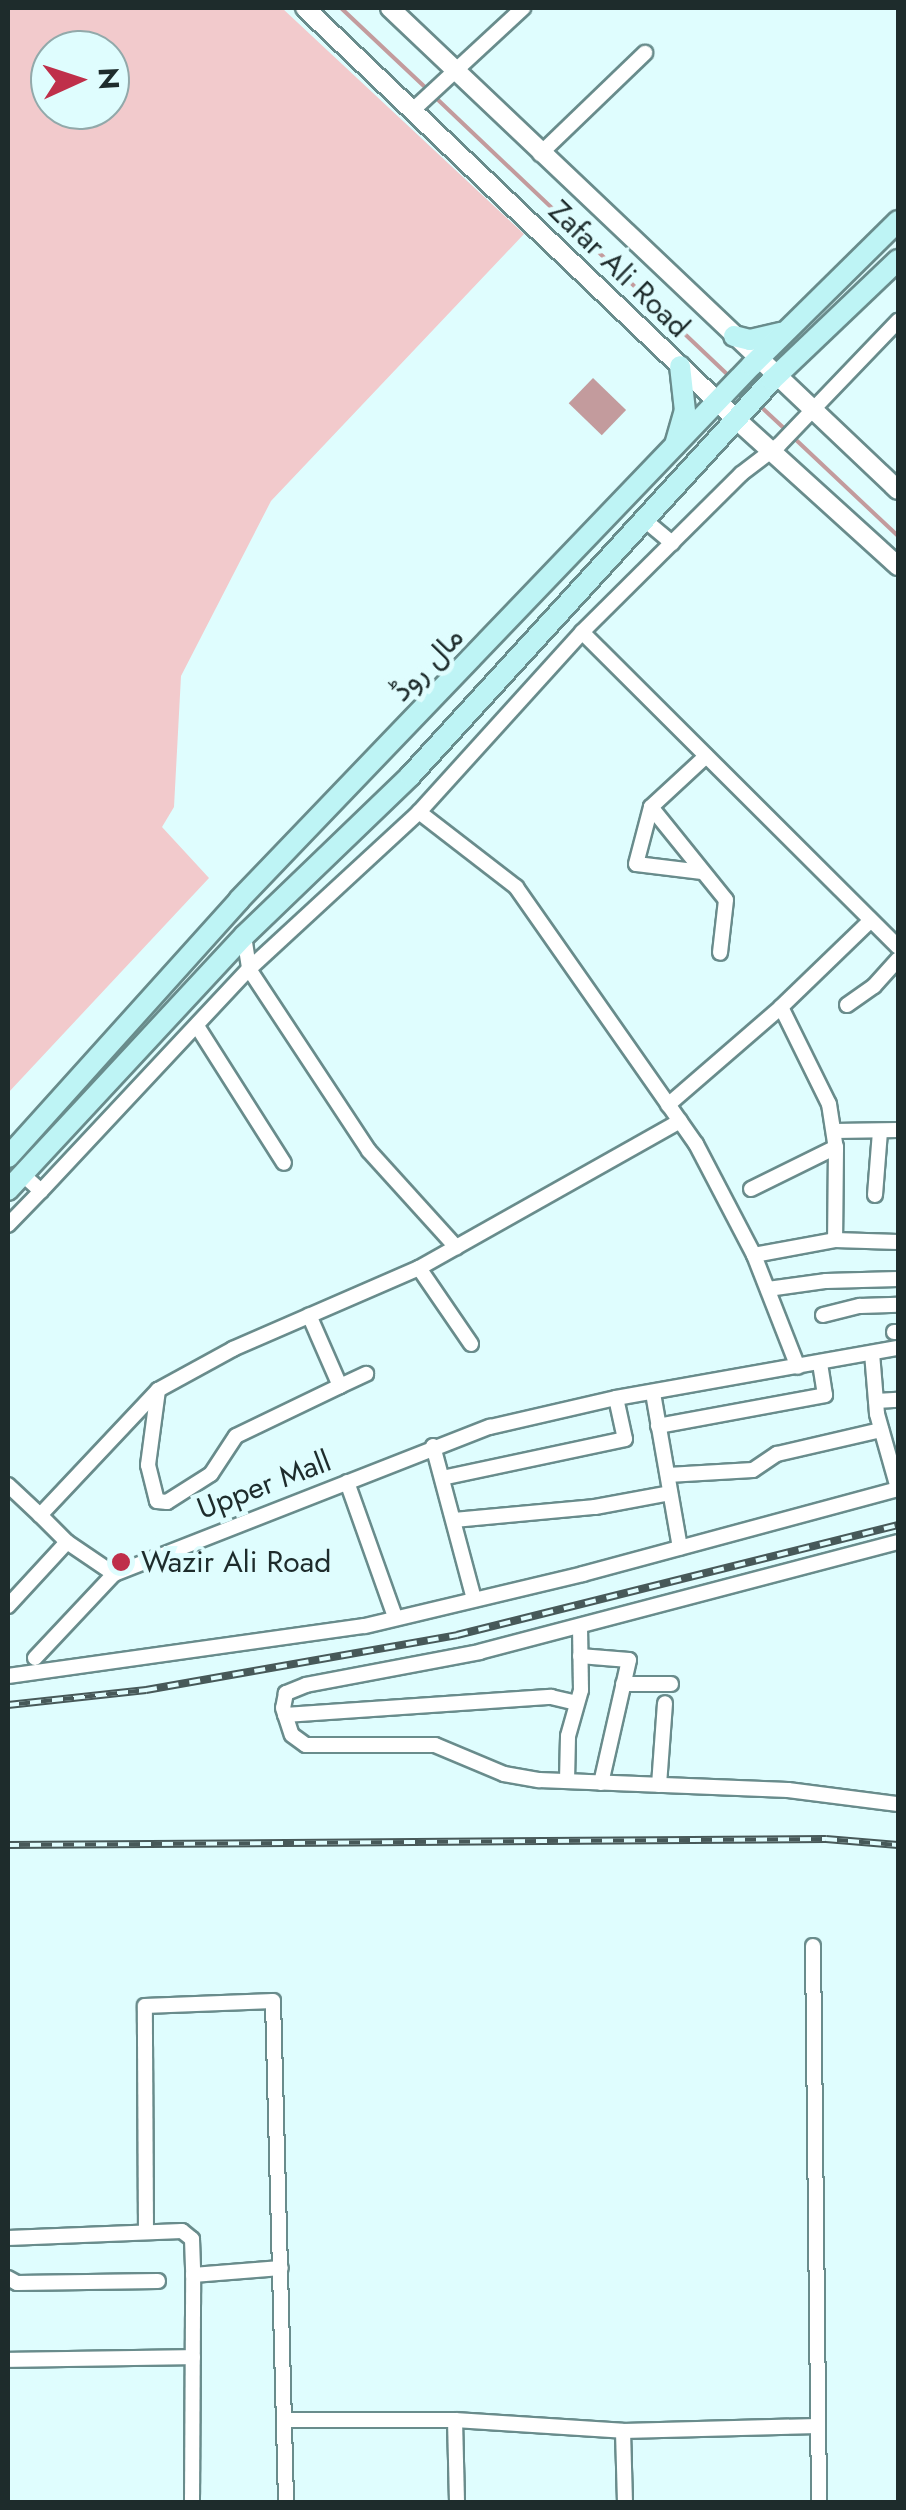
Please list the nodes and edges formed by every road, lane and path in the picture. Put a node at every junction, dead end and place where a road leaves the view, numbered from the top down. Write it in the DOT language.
graph roads {
  1 [pos="305,8"];
  2 [pos="390,8"];
  3 [pos="523,8"];
  4 [pos="645,53"];
  5 [pos="451,77"];
  6 [pos="419,105"];
  7 [pos="540,154"];
  8 [pos="898,221"];
  9 [pos="898,260"];
  10 [pos="898,275"];
  11 [pos="873,286"];
  12 [pos="896,330"];
  13 [pos="786,332"];
  14 [pos="734,336"];
  15 [pos="755,362"];
  16 [pos="680,366"];
  17 [pos="775,378"];
  18 [pos="723,398"];
  19 [pos="809,411"];
  20 [pos="742,415"];
  21 [pos="674,446"];
  22 [pos="775,448"];
  23 [pos="898,490"];
  24 [pos="646,522"];
  25 [pos="672,543"];
  26 [pos="898,566"];
  27 [pos="582,632"];
  28 [pos="706,756"];
  29 [pos="651,807"];
  30 [pos="419,812"];
  31 [pos="702,872"];
  32 [pos="870,921"];
  33 [pos="244,936"];
  34 [pos="898,947"];
  35 [pos="720,953"];
  36 [pos="898,959"];
  37 [pos="219,962"];
  38 [pos="249,969"];
  39 [pos="847,1005"];
  40 [pos="781,1007"];
  41 [pos="197,1026"];
  42 [pos="668,1106"];
  43 [pos="680,1121"];
  44 [pos="898,1130"];
  45 [pos="834,1131"];
  46 [pos="880,1132"];
  47 [pos="836,1148"];
  48 [pos="8,1157"];
  49 [pos="284,1164"];
  50 [pos="22,1174"];
  51 [pos="751,1189"];
  52 [pos="8,1190"];
  53 [pos="40,1191"];
  54 [pos="875,1194"];
  55 [pos="8,1225"];
  56 [pos="835,1240"];
  57 [pos="898,1242"];
  58 [pos="456,1247"];
  59 [pos="754,1255"];
  60 [pos="419,1268"];
  61 [pos="898,1279"];
  62 [pos="768,1290"];
  63 [pos="898,1305"];
  64 [pos="309,1315"];
  65 [pos="823,1315"];
  66 [pos="472,1344"];
  67 [pos="898,1348"];
  68 [pos="872,1353"];
  69 [pos="820,1364"];
  70 [pos="798,1367"];
  71 [pos="366,1374"];
  72 [pos="340,1386"];
  73 [pos="158,1390"];
  74 [pos="653,1393"];
  75 [pos="616,1398"];
  76 [pos="898,1400"];
  77 [pos="876,1401"];
  78 [pos="658,1426"];
  79 [pos="881,1430"];
  80 [pos="433,1446"];
  81 [pos="668,1475"];
  82 [pos="442,1478"];
  83 [pos="347,1482"];
  84 [pos="8,1484"];
  85 [pos="898,1489"];
  86 [pos="670,1493"];
  87 [pos="40,1515"];
  88 [pos="454,1520"];
  89 [pos="67,1542"];
  90 [pos="898,1542"];
  91 [pos="680,1548"];
  92 [pos="114,1574"];
  93 [pos="474,1599"];
  94 [pos="8,1606"];
  95 [pos="395,1617"];
  96 [pos="580,1627"];
  97 [pos="580,1656"];
  98 [pos="35,1658"];
  99 [pos="8,1676"];
  100 [pos="623,1684"];
  101 [pos="671,1684"];
  102 [pos="576,1703"];
  103 [pos="666,1703"];
  104 [pos="285,1715"];
  105 [pos="567,1781"];
  106 [pos="601,1782"];
  107 [pos="660,1785"];
  108 [pos="898,1804"];
  109 [pos="813,1946"];
  110 [pos="146,2231"];
  111 [pos="8,2238"];
  112 [pos="281,2268"];
  113 [pos="193,2275"];
  114 [pos="8,2278"];
  115 [pos="158,2280"];
  116 [pos="193,2356"];
  117 [pos="8,2360"];
  118 [pos="285,2420"];
  119 [pos="455,2420"];
  120 [pos="818,2426"];
  121 [pos="623,2431"];
  122 [pos="192,2502"];
  123 [pos="286,2502"];
  124 [pos="457,2502"];
  125 [pos="624,2502"];
  126 [pos="819,2502"];
  1 -- 6 [label="street, Zafar Ali Road"];
  2 -- 5 [label="street, Zafar Ali Road"];
  3 -- 5 [label="street"];
  4 -- 7 [label="street"];
  5 -- 6 [label="street"];
  5 -- 7 [label="street, Zafar Ali Road"];
  6 -- 16 [label="street, Zafar Ali Road"];
  7 -- 14 [label="street, Zafar Ali Road"];
  8 -- 13 [label="main road, مال روڈ"];
  9 -- 11 [label="main road, مال روڈ"];
  10 -- 11 [label="main road"];
  11 -- 17 [label="main road, مال روڈ"];
  12 -- 19 [label="street"];
  13 -- 14 [label="main road"];
  13 -- 15 [label="main road, مال روڈ"];
  14 -- 15 [label="street, Zafar Ali Road"];
  15 -- 17 [label="street, Zafar Ali Road"];
  15 -- 18 [label="main road, مال روڈ"];
  16 -- 18 [label="street, Zafar Ali Road"];
  16 -- 21 [label="main road"];
  17 -- 19 [label="street, Zafar Ali Road"];
  17 -- 20 [label="main road, مال روڈ"];
  18 -- 20 [label="street, Zafar Ali Road"];
  18 -- 21 [label="main road, مال روڈ"];
  19 -- 22 [label="street"];
  19 -- 23 [label="street, Zafar Ali Road"];
  20 -- 22 [label="street, Zafar Ali Road"];
  20 -- 24 [label="main road, مال روڈ"];
  21 -- 48 [label="main road, مال روڈ"];
  22 -- 25 [label="street"];
  22 -- 26 [label="street, Zafar Ali Road"];
  24 -- 25 [label="street"];
  24 -- 33 [label="main road, مال روڈ"];
  25 -- 27 [label="street"];
  27 -- 28 [label="street"];
  27 -- 30 [label="street"];
  28 -- 29 [label="street"];
  28 -- 32 [label="street"];
  29 -- 31 [label="street"];
  29 -- 31 [label="street"];
  30 -- 38 [label="street"];
  30 -- 42 [label="street"];
  31 -- 35 [label="street"];
  32 -- 34 [label="street"];
  32 -- 40 [label="street"];
  33 -- 37 [label="main road, مال روڈ"];
  33 -- 38 [label="street"];
  36 -- 39 [label="street"];
  37 -- 38 [label="street"];
  37 -- 50 [label="main road, مال روڈ"];
  38 -- 41 [label="street"];
  38 -- 58 [label="street"];
  40 -- 42 [label="street"];
  40 -- 45 [label="street"];
  41 -- 49 [label="street"];
  41 -- 53 [label="street"];
  42 -- 43 [label="street"];
  43 -- 58 [label="street"];
  43 -- 59 [label="street"];
  44 -- 46 [label="street"];
  45 -- 46 [label="street"];
  45 -- 47 [label="street"];
  46 -- 54 [label="street"];
  47 -- 51 [label="street"];
  47 -- 56 [label="street"];
  50 -- 52 [label="main road, مال روڈ"];
  50 -- 53 [label="street"];
  53 -- 55 [label="street"];
  56 -- 57 [label="street"];
  56 -- 59 [label="street"];
  58 -- 60 [label="street"];
  59 -- 62 [label="street"];
  60 -- 64 [label="street"];
  60 -- 66 [label="street"];
  61 -- 62 [label="street"];
  62 -- 70 [label="street"];
  63 -- 65 [label="street"];
  64 -- 72 [label="street"];
  64 -- 73 [label="street"];
  67 -- 68 [label="street, Upper Mall"];
  68 -- 69 [label="street, Upper Mall"];
  68 -- 77 [label="street"];
  69 -- 70 [label="street, Upper Mall"];
  69 -- 78 [label="street"];
  70 -- 74 [label="street, Upper Mall"];
  71 -- 72 [label="street"];
  72 -- 73 [label="street"];
  73 -- 87 [label="street"];
  74 -- 75 [label="street, Upper Mall"];
  74 -- 78 [label="street"];
  75 -- 80 [label="street, Upper Mall"];
  75 -- 82 [label="street"];
  76 -- 77 [label="street"];
  77 -- 79 [label="street"];
  78 -- 81 [label="street"];
  79 -- 81 [label="street"];
  79 -- 85 [label="street"];
  80 -- 82 [label="street"];
  80 -- 83 [label="street, Upper Mall"];
  81 -- 86 [label="street"];
  82 -- 88 [label="street"];
  83 -- 92 [label="street, Upper Mall"];
  83 -- 95 [label="street"];
  84 -- 87 [label="street"];
  85 -- 91 [label="street"];
  86 -- 88 [label="street"];
  86 -- 91 [label="street"];
  87 -- 89 [label="street"];
  88 -- 93 [label="street"];
  89 -- 92 [label="street"];
  89 -- 94 [label="street"];
  90 -- 96 [label="street"];
  91 -- 93 [label="street"];
  92 -- 98 [label="street"];
  93 -- 95 [label="street"];
  95 -- 99 [label="street"];
  96 -- 97 [label="street"];
  96 -- 104 [label="street"];
  97 -- 100 [label="street"];
  97 -- 102 [label="street"];
  100 -- 101 [label="street"];
  100 -- 106 [label="street"];
  102 -- 104 [label="street"];
  102 -- 105 [label="street"];
  103 -- 107 [label="street"];
  104 -- 105 [label="street"];
  105 -- 106 [label="street"];
  106 -- 107 [label="street"];
  107 -- 108 [label="street"];
  109 -- 120 [label="street"];
  110 -- 111 [label="street"];
  110 -- 112 [label="street"];
  110 -- 113 [label="street"];
  112 -- 113 [label="street"];
  112 -- 118 [label="street"];
  113 -- 116 [label="street"];
  114 -- 115 [label="street"];
  116 -- 117 [label="street"];
  116 -- 122 [label="street"];
  118 -- 119 [label="street"];
  118 -- 123 [label="street"];
  119 -- 121 [label="street"];
  119 -- 124 [label="street"];
  120 -- 121 [label="street"];
  120 -- 126 [label="street"];
  121 -- 125 [label="street"];
}
